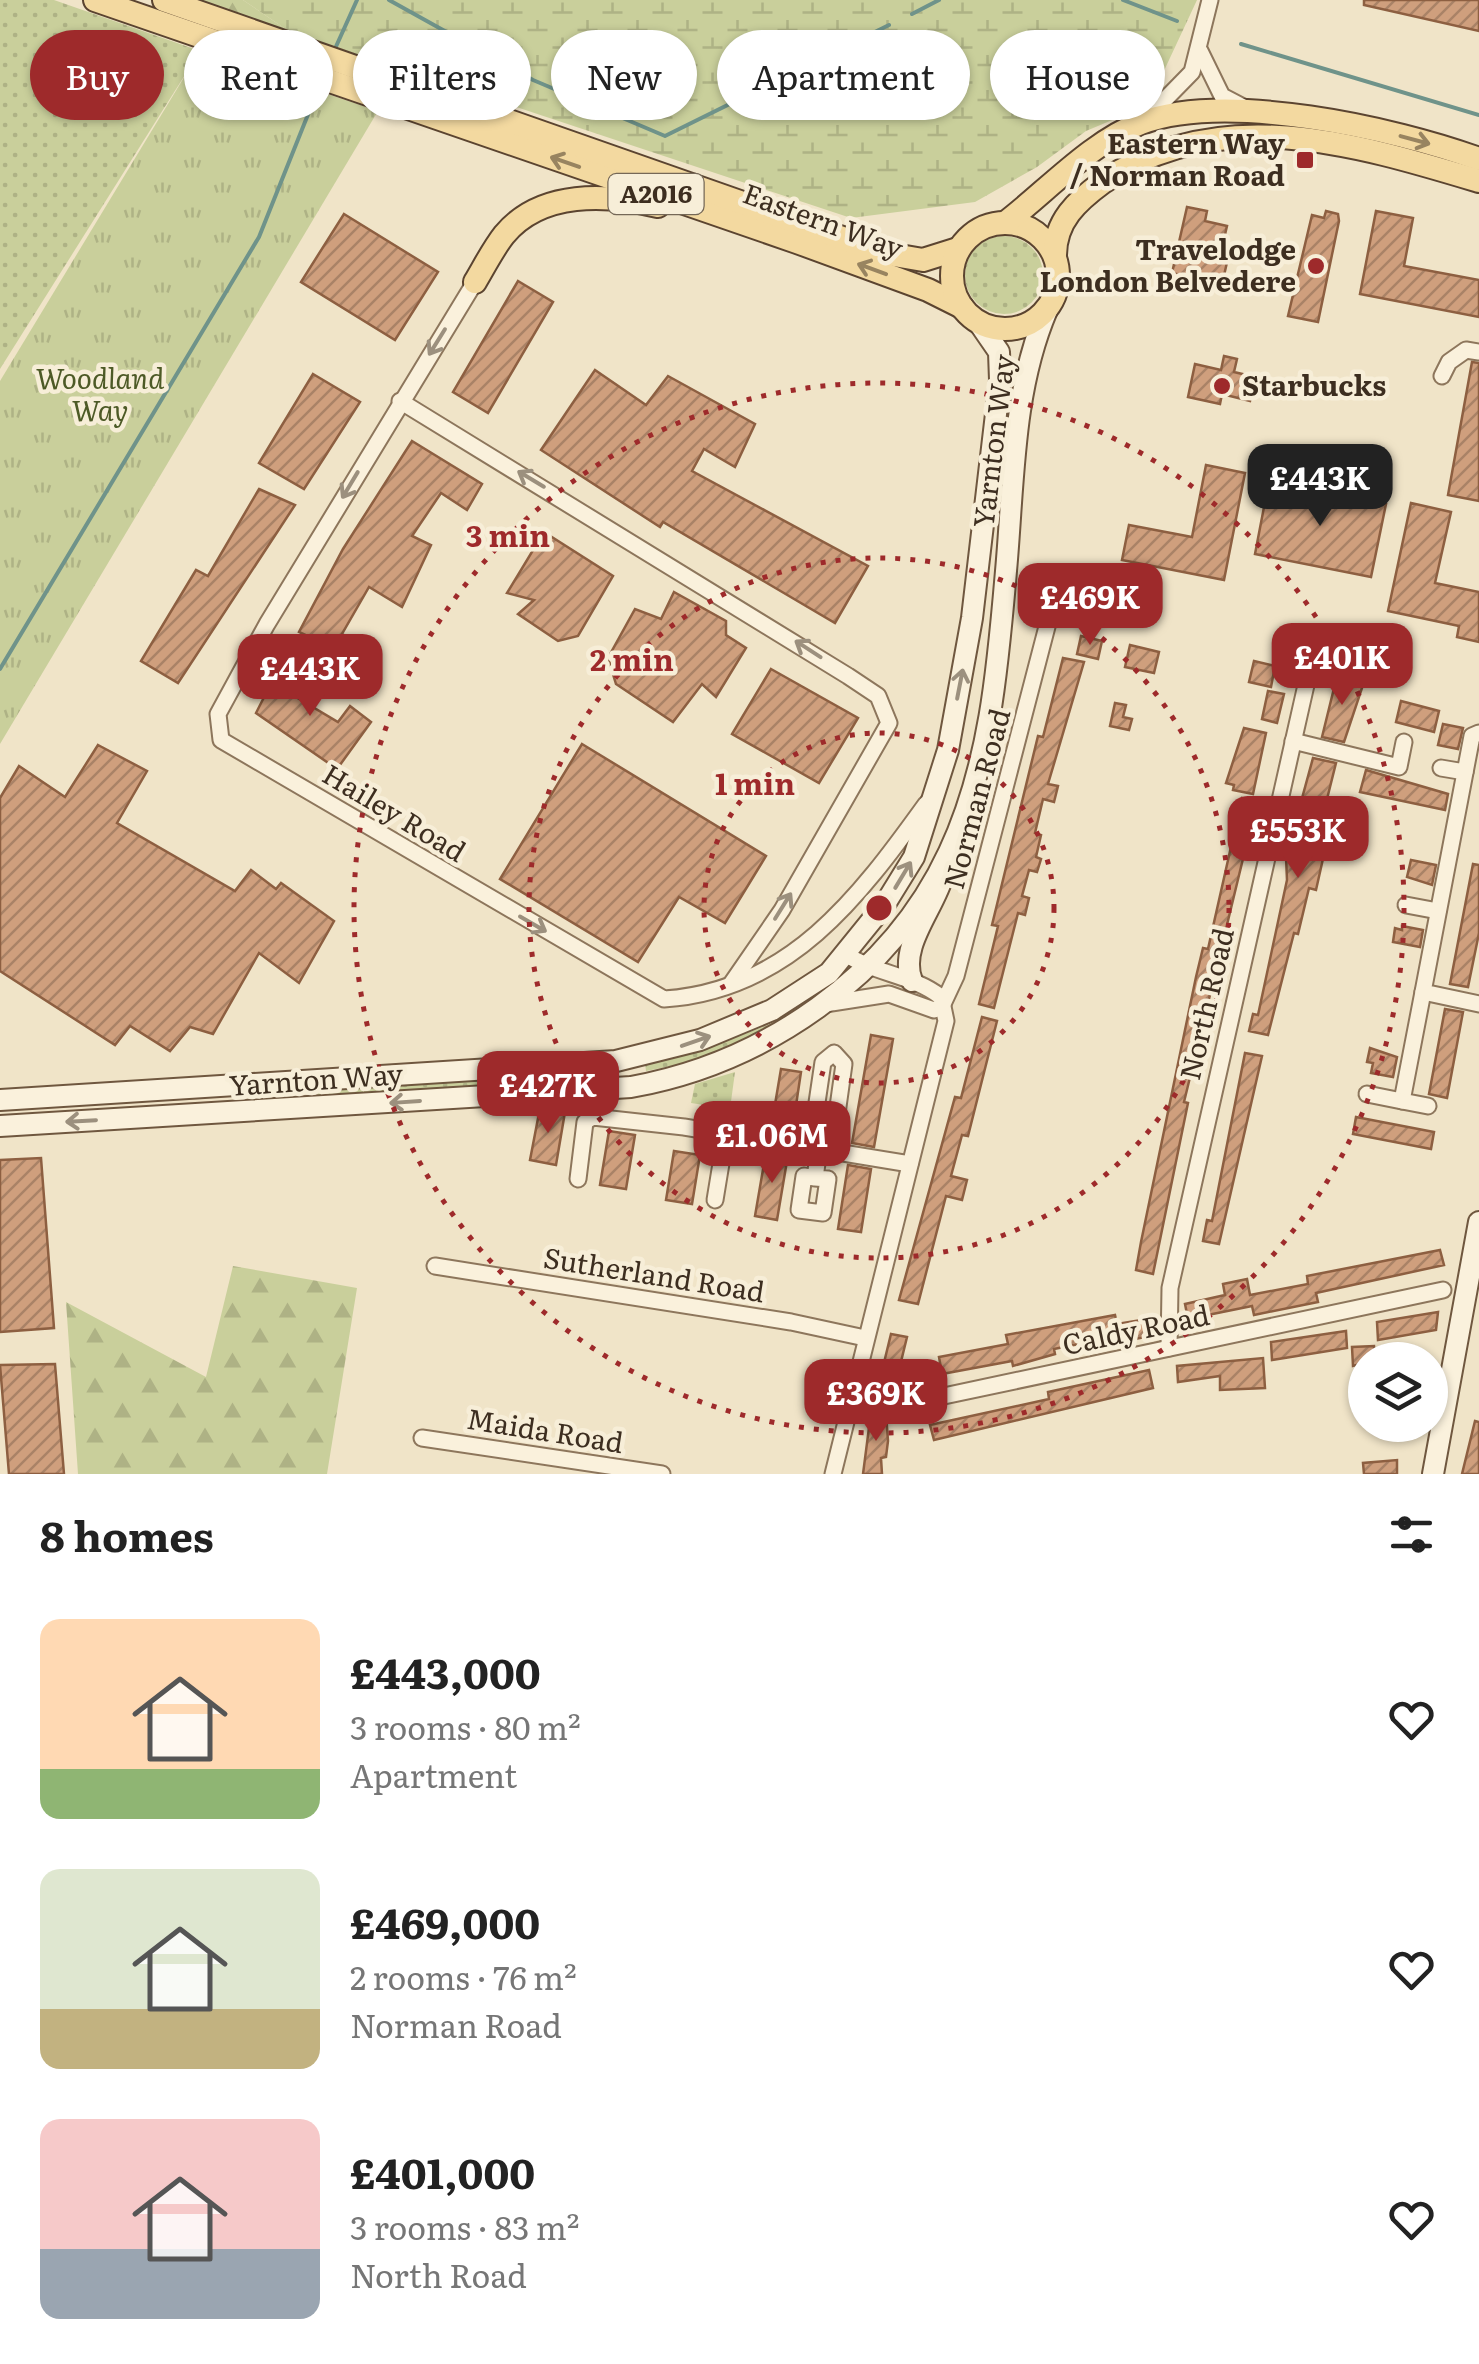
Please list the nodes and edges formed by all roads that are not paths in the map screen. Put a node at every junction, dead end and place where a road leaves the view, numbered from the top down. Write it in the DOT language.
graph roads {
  1 [pos="95,0"];
  2 [pos="164,0"];
  3 [pos="1210,0"];
  4 [pos="199,30"];
  5 [pos="234,30"];
  6 [pos="1202,41"];
  7 [pos="333,70"];
  8 [pos="350,76"];
  9 [pos="1254,112"];
  10 [pos="1140,124"];
  11 [pos="1479,158"];
  12 [pos="1479,181"];
  13 [pos="1005,223"];
  14 [pos="797,242"];
  15 [pos="958,249"];
  16 [pos="1055,255"];
  17 [pos="475,282"];
  18 [pos="1047,310"];
  19 [pos="970,315"];
  20 [pos="1479,352"];
  21 [pos="1442,376"];
  22 [pos="400,402"];
  23 [pos="1055,596"];
  24 [pos="1304,673"];
  25 [pos="1479,733"];
  26 [pos="1293,741"];
  27 [pos="1404,742"];
  28 [pos="1441,768"];
  29 [pos="1465,772"];
  30 [pos="928,801"];
  31 [pos="949,852"];
  32 [pos="1406,905"];
  33 [pos="1438,911"];
  34 [pos="847,955"];
  35 [pos="866,968"];
  36 [pos="912,981"];
  37 [pos="729,987"];
  38 [pos="1423,992"];
  39 [pos="888,994"];
  40 [pos="824,1004"];
  41 [pos="1479,1004"];
  42 [pos="942,1006"];
  43 [pos="1366,1094"];
  44 [pos="0,1100"];
  45 [pos="1402,1102"];
  46 [pos="1428,1106"];
  47 [pos="0,1126"];
  48 [pos="726,1133"];
  49 [pos="821,1142"];
  50 [pos="910,1164"];
  51 [pos="578,1178"];
  52 [pos="815,1178"];
  53 [pos="715,1200"];
  54 [pos="1479,1222"];
  55 [pos="434,1266"];
  56 [pos="1433,1288"];
  57 [pos="865,1338"];
  58 [pos="1170,1348"];
  59 [pos="850,1396"];
  60 [pos="422,1438"];
  61 [pos="662,1474"];
  62 [pos="833,1474"];
  63 [pos="1433,1474"];
  1 -- 4 [label="main road, Eastern Way / A2016"];
  2 -- 5 [label="main road, Eastern Way / A2016"];
  3 -- 6 [label="street"];
  6 -- 9 [label="street"];
  6 -- 10 [label="street"];
  7 -- 8 [label="main road, Eastern Way / A2016"];
  14 -- 8 [label="main road, Eastern Way / A2016, one-way"];
  8 -- 15 [label="main road, Eastern Way / A2016"];
  9 -- 10 [label="main road"];
  9 -- 11 [label="main road, one-way"];
  10 -- 13 [label="main road"];
  12 -- 16 [label="main road"];
  13 -- 15 [label="main road"];
  13 -- 16 [label="main road"];
  14 -- 17 [label="main road"];
  19 -- 14 [label="main road, Eastern Way / A2016, one-way"];
  15 -- 19 [label="main road"];
  16 -- 18 [label="main road"];
  17 -- 22 [label="street, Hailey Road, one-way"];
  18 -- 19 [label="main road"];
  18 -- 31 [label="street, Yarnton Way"];
  30 -- 19 [label="street, Yarnton Way, one-way"];
  20 -- 21 [label="street"];
  37 -- 22 [label="street, one-way"];
  22 -- 37 [label="street, Hailey Road, one-way"];
  23 -- 42 [label="street, Norman Road"];
  24 -- 26 [label="street, North Road"];
  25 -- 29 [label="street"];
  26 -- 27 [label="street"];
  26 -- 58 [label="street, North Road"];
  28 -- 29 [label="street"];
  29 -- 33 [label="street"];
  34 -- 30 [label="street, Yarnton Way, one-way"];
  30 -- 37 [label="street, Hailey Road"];
  31 -- 35 [label="street, Yarnton Way"];
  31 -- 36 [label="street"];
  32 -- 33 [label="street"];
  33 -- 38 [label="street"];
  34 -- 35 [label="street"];
  44 -- 34 [label="street, Yarnton Way, one-way"];
  35 -- 36 [label="street"];
  35 -- 39 [label="street"];
  35 -- 40 [label="street, Yarnton Way"];
  36 -- 42 [label="street"];
  38 -- 41 [label="street"];
  38 -- 45 [label="street"];
  39 -- 40 [label="street"];
  39 -- 42 [label="street"];
  40 -- 47 [label="street, Yarnton Way, one-way"];
  42 -- 50 [label="street, Norman Road"];
  43 -- 45 [label="street"];
  45 -- 46 [label="street"];
  48 -- 49 [label="street"];
  48 -- 51 [label="street"];
  48 -- 53 [label="street"];
  49 -- 50 [label="street"];
  49 -- 52 [label="street"];
  50 -- 57 [label="street, Norman Road"];
  54 -- 63 [label="street"];
  55 -- 57 [label="street, Sutherland Road"];
  56 -- 58 [label="street, Caldy Road"];
  57 -- 59 [label="street, Norman Road"];
  58 -- 59 [label="street, Caldy Road"];
  59 -- 62 [label="street, Norman Road"];
  60 -- 61 [label="street, Maida Road"];
}
